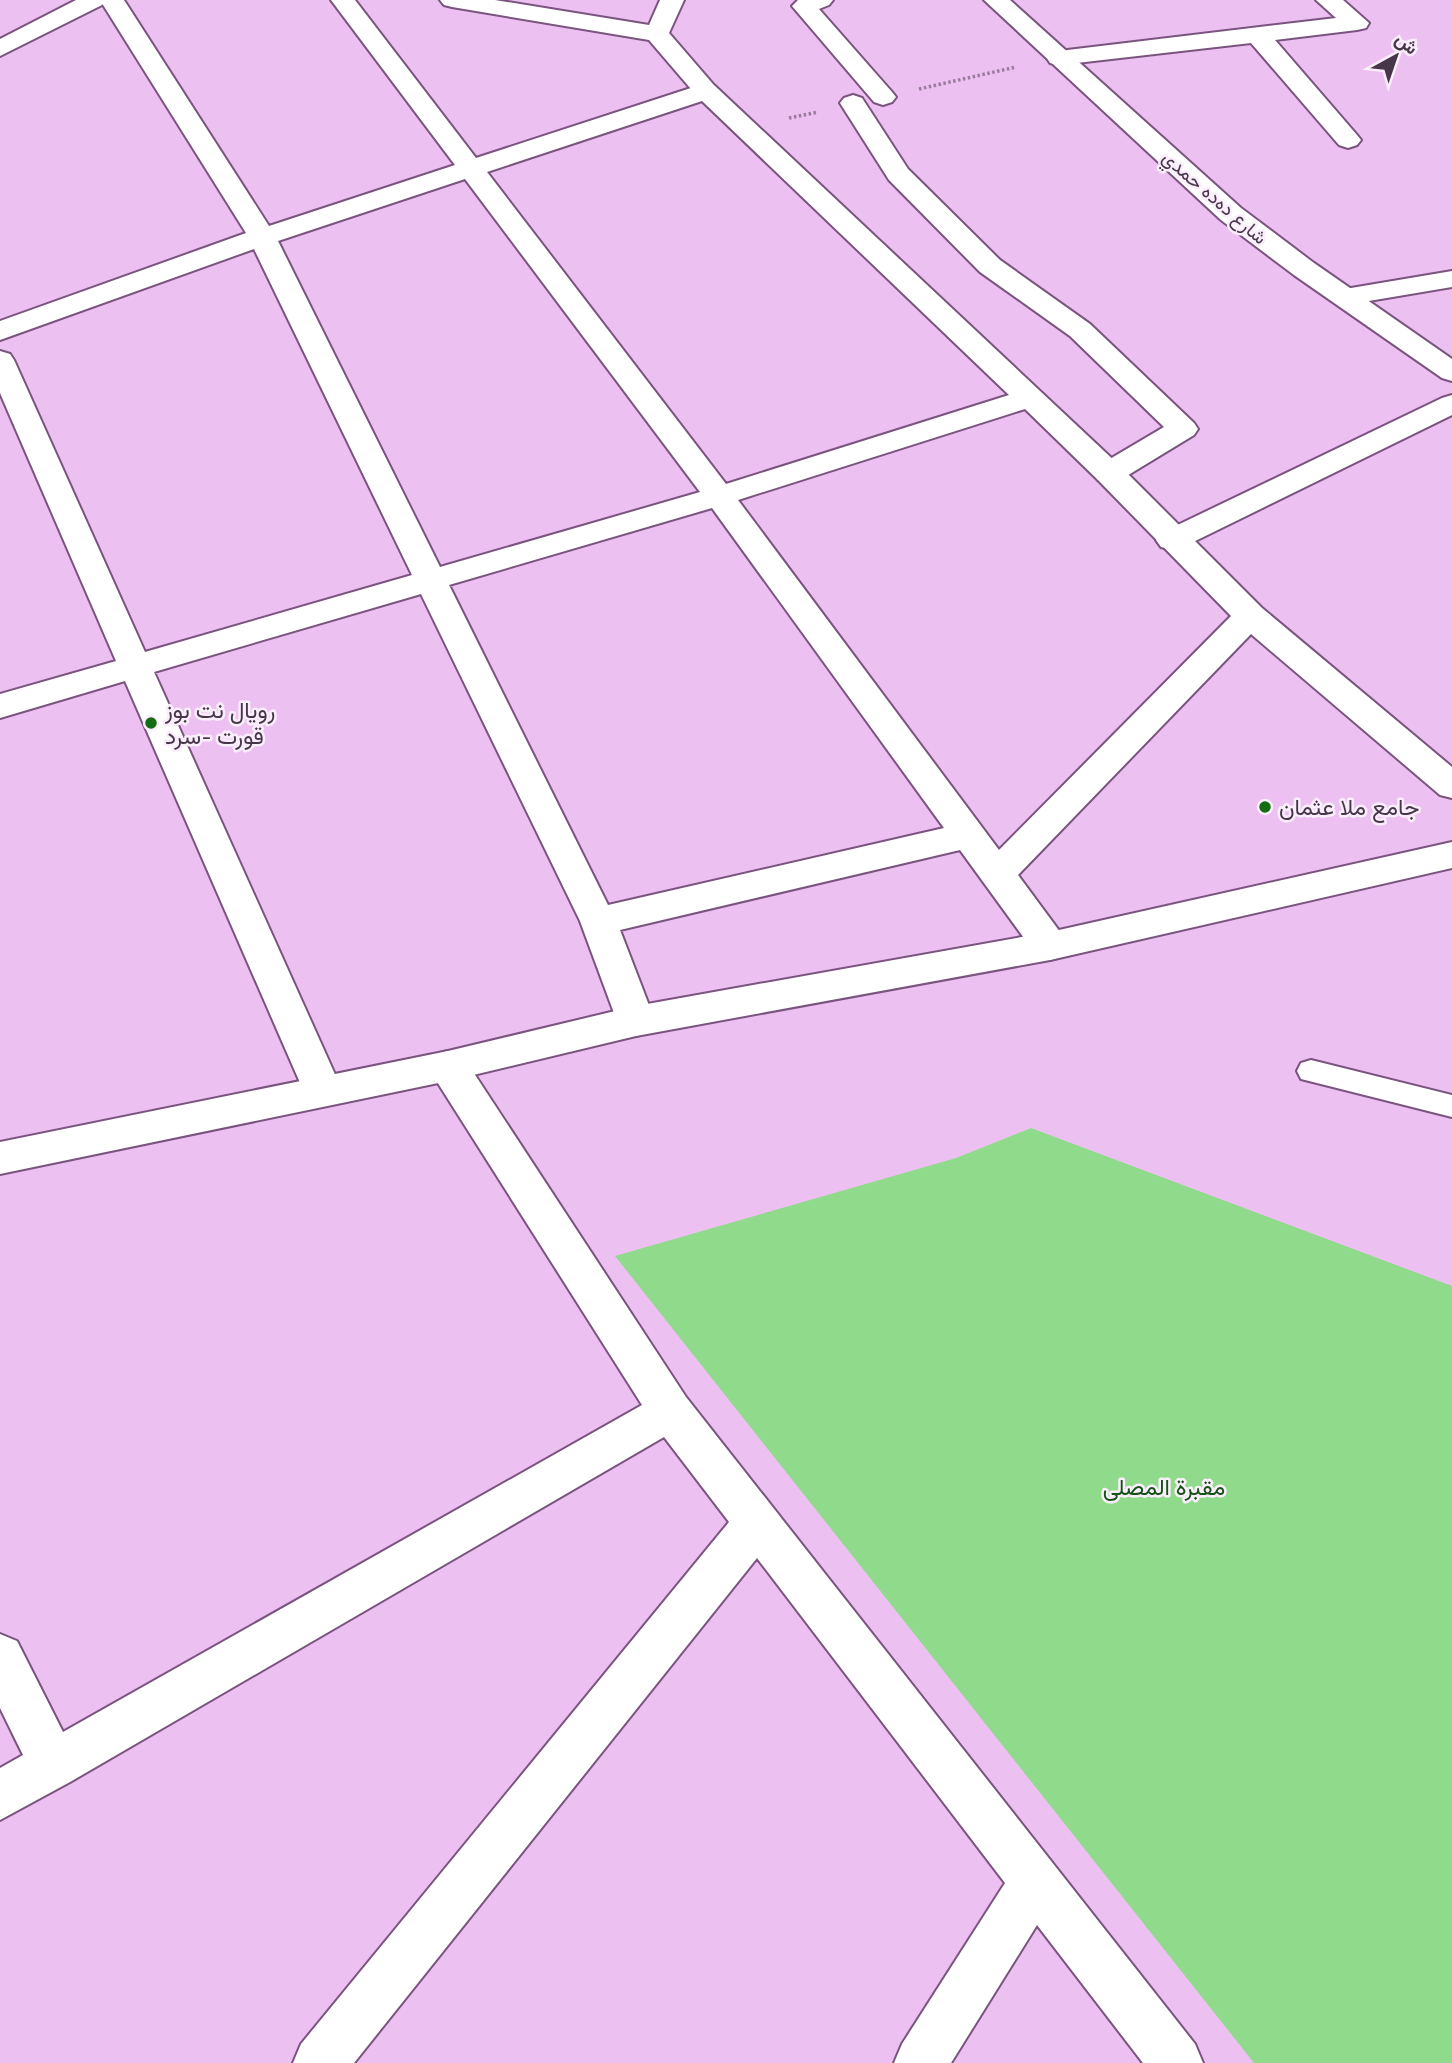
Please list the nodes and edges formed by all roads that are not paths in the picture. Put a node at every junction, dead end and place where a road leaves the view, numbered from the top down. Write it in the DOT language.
graph roads {
  1 [pos="94,0"];
  2 [pos="112,0"];
  3 [pos="343,0"];
  4 [pos="452,0"];
  5 [pos="672,0"];
  6 [pos="821,0"];
  7 [pos="996,0"];
  8 [pos="1328,0"];
  9 [pos="657,34"];
  10 [pos="1257,35"];
  11 [pos="0,49"];
  12 [pos="1059,58"];
  13 [pos="706,91"];
  14 [pos="883,97"];
  15 [pos="853,103"];
  16 [pos="1348,140"];
  17 [pos="470,169"];
  18 [pos="262,237"];
  19 [pos="1452,279"];
  20 [pos="1345,297"];
  21 [pos="0,331"];
  22 [pos="0,360"];
  23 [pos="1452,372"];
  24 [pos="1030,398"];
  25 [pos="1452,404"];
  26 [pos="1109,472"];
  27 [pos="719,496"];
  28 [pos="1172,540"];
  29 [pos="429,579"];
  30 [pos="1250,616"];
  31 [pos="133,666"];
  32 [pos="0,706"];
  33 [pos="1452,786"];
  34 [pos="968,835"];
  35 [pos="1452,855"];
  36 [pos="997,874"];
  37 [pos="598,921"];
  38 [pos="1050,946"];
  39 [pos="636,1021"];
  40 [pos="448,1066"];
  41 [pos="1311,1071"];
  42 [pos="322,1090"];
  43 [pos="1452,1106"];
  44 [pos="0,1158"];
  45 [pos="670,1411"];
  46 [pos="757,1523"];
  47 [pos="0,1657"];
  48 [pos="52,1765"];
  49 [pos="0,1795"];
  50 [pos="1035,1882"];
  51 [pos="320,2063"];
  52 [pos="921,2063"];
  53 [pos="1175,2063"];
  1 -- 11 [label="street"];
  2 -- 18 [label="street"];
  3 -- 17 [label="street"];
  4 -- 9 [label="street"];
  5 -- 9 [label="street"];
  6 -- 14 [label="street"];
  7 -- 12 [label="street, شارع دەدە حمدي"];
  8 -- 10 [label="street"];
  9 -- 13 [label="street"];
  10 -- 12 [label="street"];
  10 -- 16 [label="street"];
  12 -- 20 [label="street, شارع دەدە حمدي"];
  13 -- 17 [label="street"];
  13 -- 24 [label="street"];
  15 -- 26 [label="street"];
  17 -- 18 [label="street"];
  17 -- 27 [label="street"];
  18 -- 21 [label="street"];
  18 -- 29 [label="street"];
  19 -- 20 [label="street"];
  20 -- 23 [label="street, شارع دەدە حمدي"];
  22 -- 31 [label="street"];
  24 -- 26 [label="street"];
  24 -- 27 [label="street"];
  25 -- 28 [label="street"];
  26 -- 28 [label="street"];
  27 -- 29 [label="street"];
  27 -- 34 [label="street"];
  28 -- 30 [label="street"];
  29 -- 31 [label="street"];
  29 -- 37 [label="street"];
  30 -- 33 [label="street"];
  30 -- 36 [label="street"];
  31 -- 32 [label="street"];
  31 -- 42 [label="street"];
  34 -- 36 [label="street"];
  34 -- 37 [label="street"];
  35 -- 38 [label="street"];
  36 -- 38 [label="street"];
  37 -- 39 [label="street"];
  38 -- 39 [label="street"];
  39 -- 40 [label="street"];
  40 -- 42 [label="street"];
  40 -- 45 [label="street"];
  41 -- 43 [label="lane"];
  42 -- 44 [label="street"];
  45 -- 46 [label="street"];
  45 -- 48 [label="street"];
  46 -- 50 [label="street"];
  46 -- 51 [label="street"];
  47 -- 48 [label="street"];
  48 -- 49 [label="street"];
  50 -- 52 [label="street"];
  50 -- 53 [label="street"];
}
